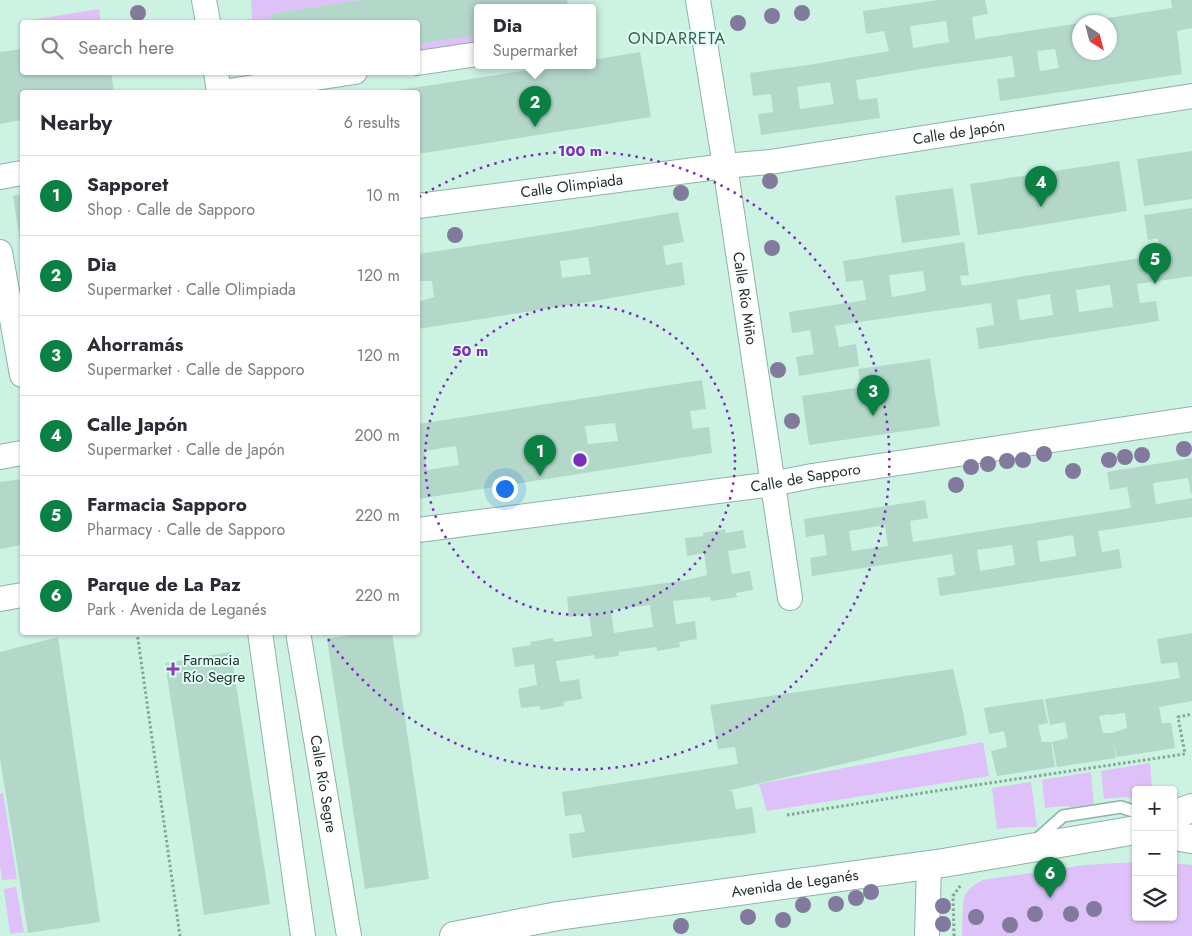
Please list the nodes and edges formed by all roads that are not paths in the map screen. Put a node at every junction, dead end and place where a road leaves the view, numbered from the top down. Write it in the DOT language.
graph roads {
  1 [pos="204,0"];
  2 [pos="698,0"];
  3 [pos="208,20"];
  4 [pos="474,55"];
  5 [pos="420,63"];
  6 [pos="216,75"];
  7 [pos="335,75"];
  8 [pos="219,90"];
  9 [pos="236,90"];
  10 [pos="1192,96"];
  11 [pos="725,166"];
  12 [pos="20,174"];
  13 [pos="0,177"];
  14 [pos="420,206"];
  15 [pos="0,252"];
  16 [pos="20,364"];
  17 [pos="1192,419"];
  18 [pos="20,453"];
  19 [pos="0,457"];
  20 [pos="772,484"];
  21 [pos="420,530"];
  22 [pos="20,595"];
  23 [pos="0,599"];
  24 [pos="791,602"];
  25 [pos="260,635"];
  26 [pos="299,635"];
  27 [pos="1192,808"];
  28 [pos="1132,811"];
  29 [pos="1177,814"];
  30 [pos="1132,831"];
  31 [pos="1177,837"];
  32 [pos="1192,839"];
  33 [pos="1026,849"];
  34 [pos="929,864"];
  35 [pos="303,936"];
  36 [pos="349,936"];
  37 [pos="454,936"];
  38 [pos="927,936"];
  1 -- 3 [label="street"];
  2 -- 11 [label="street, Calle Río Miño"];
  4 -- 5 [label="street"];
  6 -- 8 [label="street"];
  7 -- 9 [label="street"];
  10 -- 11 [label="street, Calle de Japón"];
  11 -- 14 [label="street, Calle Olimpiada"];
  11 -- 20 [label="street, Calle Río Miño"];
  12 -- 13 [label="street"];
  15 -- 16 [label="street"];
  17 -- 20 [label="street, Calle de Sapporo"];
  18 -- 19 [label="street"];
  20 -- 21 [label="street, Calle de Sapporo"];
  20 -- 24 [label="street, Calle Río Miño"];
  22 -- 23 [label="street"];
  25 -- 35 [label="street"];
  26 -- 36 [label="street, Calle Río Segre"];
  27 -- 29 [label="street"];
  28 -- 33 [label="lane"];
  30 -- 33 [label="street, Avenida de Leganés"];
  31 -- 32 [label="street"];
  33 -- 34 [label="street, Avenida de Leganés"];
  34 -- 37 [label="street, Avenida de Leganés"];
  34 -- 38 [label="street"];
}
